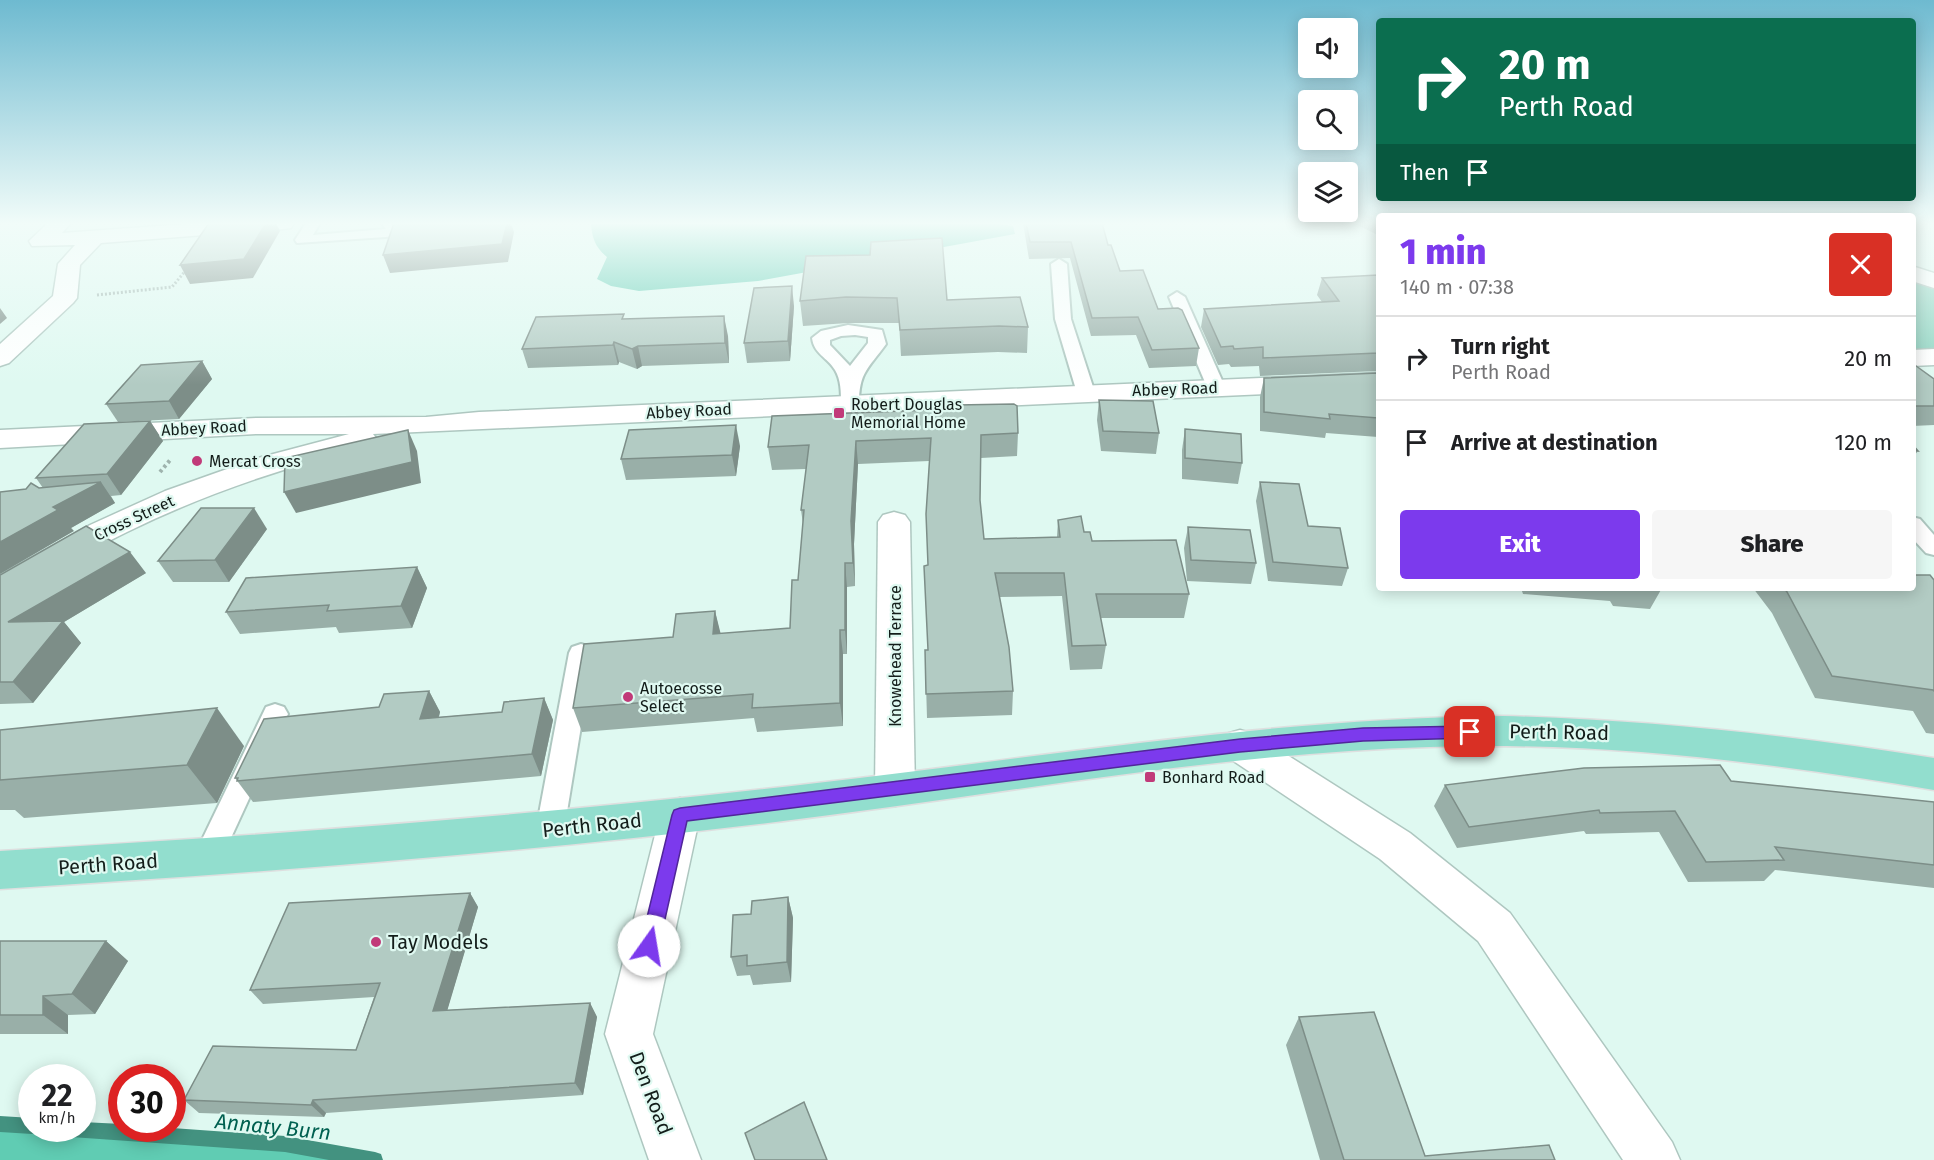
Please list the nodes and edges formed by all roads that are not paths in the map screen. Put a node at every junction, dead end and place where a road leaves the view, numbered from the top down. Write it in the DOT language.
graph roads {
  1 [pos="67,277"];
  2 [pos="1060,277"];
  3 [pos="1177,297"];
  4 [pos="2,354"];
  5 [pos="1934,357"];
  6 [pos="1916,358"];
  7 [pos="1376,381"];
  8 [pos="1216,387"];
  9 [pos="1086,393"];
  10 [pos="426,425"];
  11 [pos="256,426"];
  12 [pos="0,439"];
  13 [pos="242,474"];
  14 [pos="894,522"];
  15 [pos="1916,528"];
  16 [pos="1934,548"];
  17 [pos="0,589"];
  18 [pos="581,653"];
  19 [pos="275,714"];
  20 [pos="1240,745"];
  21 [pos="1934,774"];
  22 [pos="895,790"];
  23 [pos="680,815"];
  24 [pos="550,830"];
  25 [pos="208,857"];
  26 [pos="0,870"];
  27 [pos="675,1160"];
  28 [pos="1654,1160"];
  1 -- 4 [label="street"];
  2 -- 9 [label="lane"];
  3 -- 8 [label="lane"];
  5 -- 6 [label="street"];
  7 -- 8 [label="street, Abbey Road"];
  8 -- 9 [label="street, Abbey Road"];
  9 -- 10 [label="street, Abbey Road"];
  10 -- 11 [label="street, Abbey Road"];
  10 -- 13 [label="street, Cross Street"];
  11 -- 12 [label="street, Abbey Road"];
  11 -- 13 [label="street"];
  13 -- 17 [label="street, Cross Street"];
  14 -- 22 [label="street, Knowehead Terrace"];
  15 -- 16 [label="lane"];
  18 -- 24 [label="lane"];
  19 -- 25 [label="lane"];
  20 -- 21 [label="main road, Perth Road"];
  20 -- 22 [label="main road, Perth Road"];
  20 -- 28 [label="street"];
  22 -- 23 [label="main road, Perth Road"];
  23 -- 24 [label="main road, Perth Road"];
  23 -- 27 [label="street, Den Road"];
  24 -- 25 [label="main road, Perth Road"];
  25 -- 26 [label="main road, Perth Road"];
}
